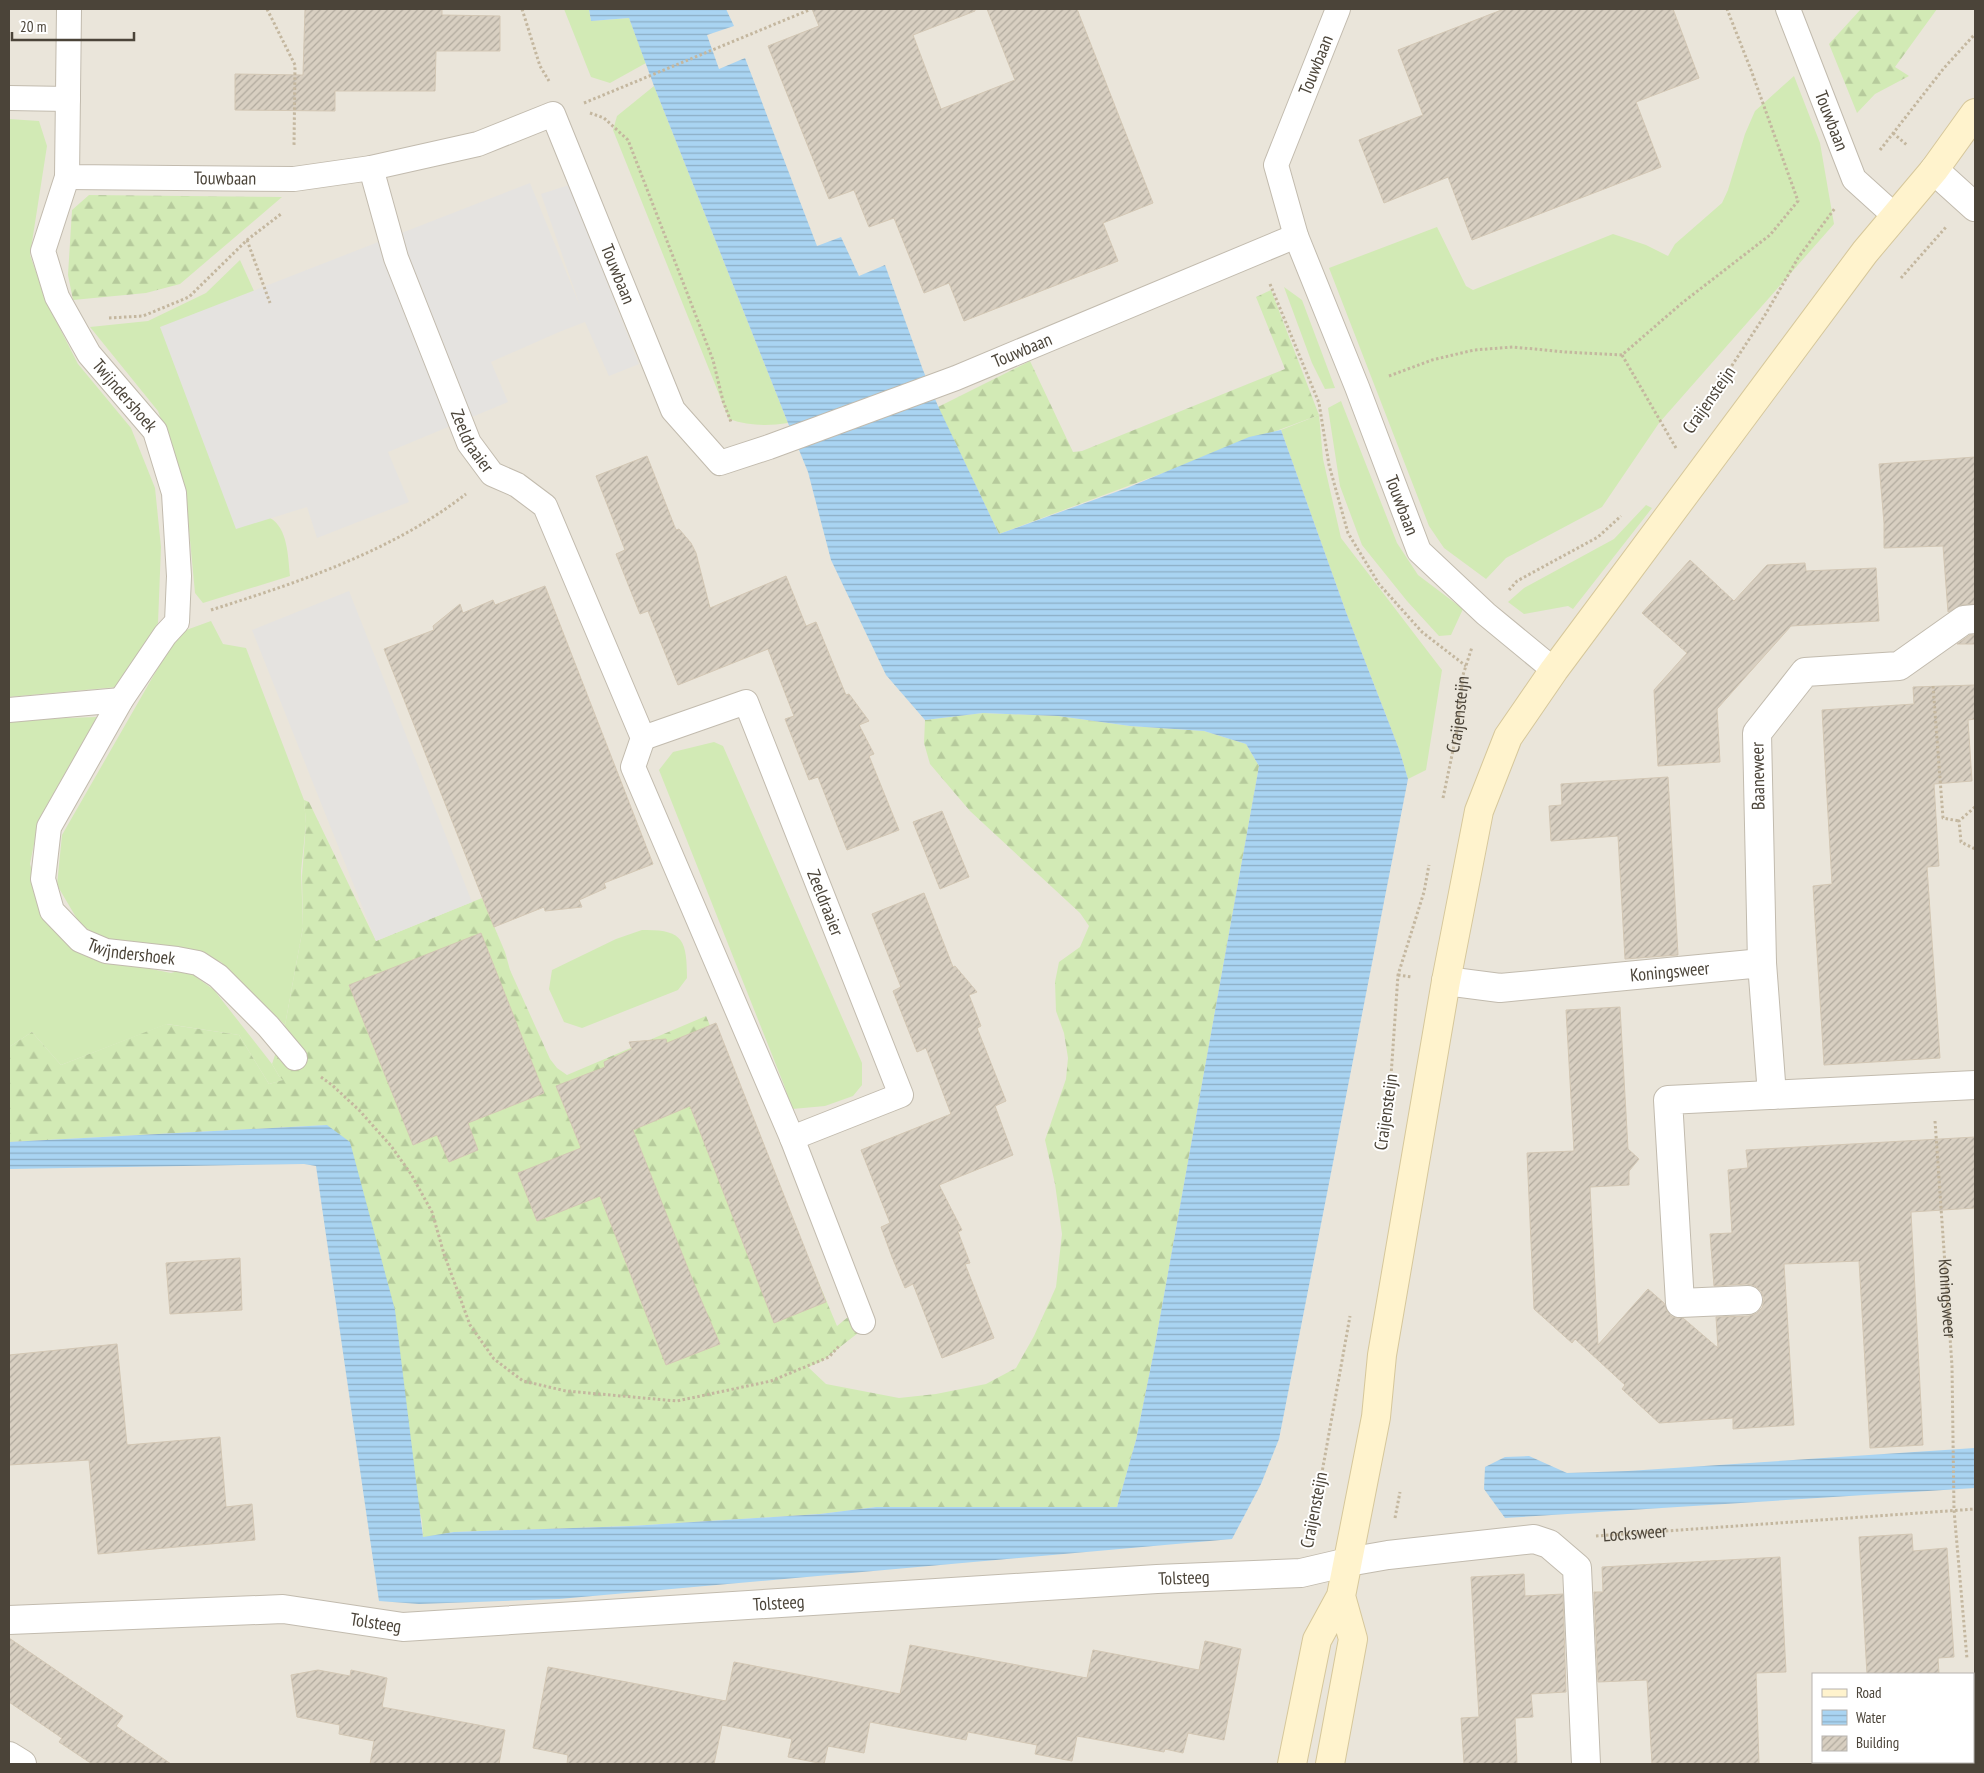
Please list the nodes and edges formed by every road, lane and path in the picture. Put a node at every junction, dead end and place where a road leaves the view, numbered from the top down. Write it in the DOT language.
graph roads {
  1 [pos="68,9"];
  2 [pos="522,9"];
  3 [pos="1338,9"];
  4 [pos="1727,9"];
  5 [pos="1788,9"];
  6 [pos="809,10"];
  7 [pos="1975,34"];
  8 [pos="550,83"];
  9 [pos="620,87"];
  10 [pos="9,98"];
  11 [pos="68,99"];
  12 [pos="582,110"];
  13 [pos="1975,113"];
  14 [pos="371,168"];
  15 [pos="1934,170"];
  16 [pos="67,177"];
  17 [pos="1854,179"];
  18 [pos="1972,204"];
  19 [pos="1896,217"];
  20 [pos="1296,236"];
  21 [pos="247,240"];
  22 [pos="1257,253"];
  23 [pos="1901,278"];
  24 [pos="270,304"];
  25 [pos="1622,355"];
  26 [pos="1382,378"];
  27 [pos="1725,378"];
  28 [pos="1681,440"];
  29 [pos="1675,447"];
  30 [pos="1670,454"];
  31 [pos="744,455"];
  32 [pos="1704,468"];
  33 [pos="492,474"];
  34 [pos="1626,511"];
  35 [pos="1486,614"];
  36 [pos="1975,619"];
  37 [pos="177,622"];
  38 [pos="1930,643"];
  39 [pos="1466,666"];
  40 [pos="1554,670"];
  41 [pos="121,700"];
  42 [pos="9,710"];
  43 [pos="643,738"];
  44 [pos="1442,807"];
  45 [pos="1975,807"];
  46 [pos="1959,821"];
  47 [pos="1975,849"];
  48 [pos="1430,864"];
  49 [pos="1762,963"];
  50 [pos="1446,981"];
  51 [pos="294,1058"];
  52 [pos="1390,1081"];
  53 [pos="1975,1084"];
  54 [pos="1933,1087"];
  55 [pos="1772,1095"];
  56 [pos="792,1138"];
  57 [pos="1748,1300"];
  58 [pos="1350,1315"];
  59 [pos="862,1322"];
  60 [pos="1975,1509"];
  61 [pos="1954,1510"];
  62 [pos="1549,1544"];
  63 [pos="1348,1562"];
  64 [pos="1301,1573"];
  65 [pos="1341,1596"];
  66 [pos="9,1620"];
  67 [pos="1968,1665"];
  68 [pos="9,1756"];
  69 [pos="22,1764"];
  70 [pos="1292,1764"];
  71 [pos="1330,1764"];
  72 [pos="1586,1764"];
  1 -- 11 [label="lane"];
  2 -- 8 [label="path"];
  3 -- 20 [label="lane, Touwbaan"];
  4 -- 25 [label="path"];
  5 -- 17 [label="lane, Touwbaan"];
  6 -- 9 [label="path"];
  7 -- 17 [label="path, Craijensteijn"];
  10 -- 11 [label="lane"];
  11 -- 16 [label="lane"];
  12 -- 31 [label="path"];
  13 -- 15 [label="street, Craijensteijn"];
  14 -- 16 [label="lane, Touwbaan"];
  14 -- 31 [label="lane, Touwbaan"];
  14 -- 33 [label="lane, Zeeldraaier"];
  15 -- 18 [label="street"];
  15 -- 19 [label="street, Craijensteijn"];
  16 -- 37 [label="lane, Twijndershoek"];
  17 -- 19 [label="lane, Touwbaan"];
  17 -- 27 [label="path, Craijensteijn"];
  18 -- 23 [label="path"];
  19 -- 32 [label="street, Craijensteijn"];
  20 -- 22 [label="lane, Touwbaan"];
  20 -- 35 [label="lane, Touwbaan"];
  21 -- 24 [label="path"];
  22 -- 31 [label="lane, Touwbaan"];
  22 -- 39 [label="path"];
  25 -- 26 [label="path"];
  25 -- 29 [label="path"];
  28 -- 29 [label="path, Craijensteijn"];
  29 -- 30 [label="path, Craijensteijn"];
  29 -- 32 [label="path"];
  32 -- 40 [label="street, Craijensteijn"];
  33 -- 37 [label="path"];
  33 -- 43 [label="lane, Zeeldraaier"];
  34 -- 35 [label="path, Craijensteijn"];
  35 -- 39 [label="path, Craijensteijn"];
  35 -- 40 [label="lane, Touwbaan"];
  36 -- 38 [label="street, Baaneweer"];
  37 -- 41 [label="lane, Twijndershoek"];
  38 -- 46 [label="path"];
  38 -- 49 [label="street, Baaneweer"];
  39 -- 44 [label="path, Craijensteijn"];
  40 -- 50 [label="street, Craijensteijn"];
  41 -- 42 [label="lane"];
  41 -- 51 [label="lane, Twijndershoek"];
  43 -- 56 [label="lane"];
  43 -- 56 [label="lane, Zeeldraaier"];
  45 -- 46 [label="path"];
  46 -- 47 [label="path"];
  48 -- 52 [label="path, Craijensteijn"];
  49 -- 50 [label="street, Koningsweer"];
  49 -- 55 [label="street"];
  50 -- 63 [label="street, Craijensteijn"];
  51 -- 59 [label="path"];
  53 -- 54 [label="street"];
  54 -- 55 [label="street"];
  54 -- 61 [label="path, Koningsweer"];
  55 -- 57 [label="street"];
  56 -- 59 [label="lane"];
  58 -- 64 [label="path, Craijensteijn"];
  60 -- 61 [label="path, Locksweer"];
  61 -- 62 [label="path, Locksweer"];
  61 -- 67 [label="path"];
  62 -- 63 [label="street, Tolsteeg"];
  62 -- 72 [label="street"];
  63 -- 64 [label="street, Tolsteeg"];
  63 -- 65 [label="street, Craijensteijn"];
  64 -- 66 [label="street, Tolsteeg"];
  65 -- 70 [label="street, Craijensteijn"];
  65 -- 71 [label="street, Craijensteijn"];
  68 -- 69 [label="street"];
}
